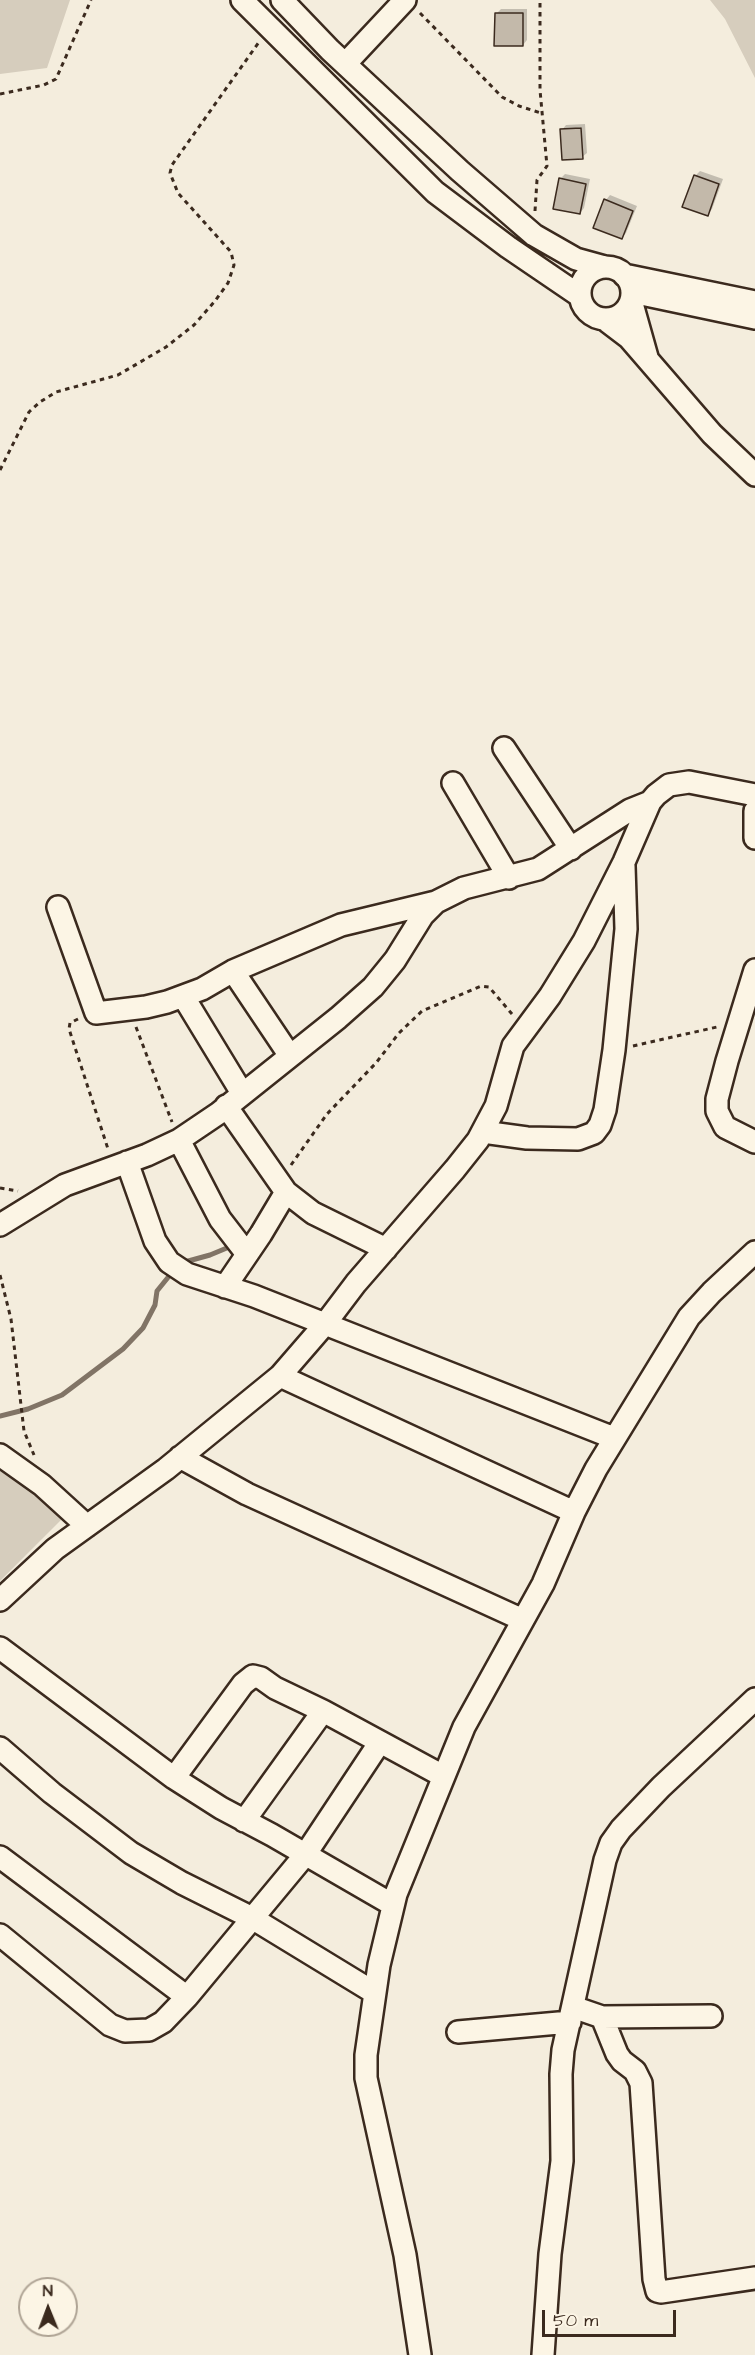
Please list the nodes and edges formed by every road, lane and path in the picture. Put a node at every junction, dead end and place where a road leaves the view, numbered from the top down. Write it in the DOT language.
graph roads {
  1 [pos="91,0"];
  2 [pos="242,0"];
  3 [pos="282,0"];
  4 [pos="540,0"];
  5 [pos="410,4"];
  6 [pos="268,28"];
  7 [pos="346,63"];
  8 [pos="0,94"];
  9 [pos="541,113"];
  10 [pos="534,235"];
  11 [pos="623,284"];
  12 [pos="580,296"];
  13 [pos="755,303"];
  14 [pos="755,318"];
  15 [pos="604,319"];
  16 [pos="647,358"];
  17 [pos="0,470"];
  18 [pos="755,475"];
  19 [pos="504,748"];
  20 [pos="453,783"];
  21 [pos="755,795"];
  22 [pos="650,802"];
  23 [pos="755,811"];
  24 [pos="755,838"];
  25 [pos="571,849"];
  26 [pos="624,862"];
  27 [pos="509,878"];
  28 [pos="436,902"];
  29 [pos="58,907"];
  30 [pos="755,970"];
  31 [pos="233,971"];
  32 [pos="183,996"];
  33 [pos="129,1009"];
  34 [pos="96,1013"];
  35 [pos="738,1022"];
  36 [pos="524,1029"];
  37 [pos="614,1050"];
  38 [pos="290,1056"];
  39 [pos="234,1100"];
  40 [pos="483,1132"];
  41 [pos="179,1140"];
  42 [pos="755,1142"];
  43 [pos="120,1165"];
  44 [pos="284,1189"];
  45 [pos="0,1225"];
  46 [pos="386,1249"];
  47 [pos="755,1252"];
  48 [pos="247,1254"];
  49 [pos="0,1275"];
  50 [pos="225,1287"];
  51 [pos="325,1324"];
  52 [pos="280,1376"];
  53 [pos="614,1438"];
  54 [pos="0,1455"];
  55 [pos="180,1457"];
  56 [pos="42,1485"];
  57 [pos="574,1512"];
  58 [pos="87,1526"];
  59 [pos="0,1600"];
  60 [pos="523,1620"];
  61 [pos="0,1648"];
  62 [pos="755,1699"];
  63 [pos="323,1711"];
  64 [pos="380,1742"];
  65 [pos="0,1748"];
  66 [pos="443,1776"];
  67 [pos="174,1778"];
  68 [pos="244,1821"];
  69 [pos="305,1855"];
  70 [pos="0,1857"];
  71 [pos="393,1905"];
  72 [pos="252,1918"];
  73 [pos="0,1935"];
  74 [pos="375,1993"];
  75 [pos="187,1997"];
  76 [pos="572,2015"];
  77 [pos="711,2016"];
  78 [pos="602,2017"];
  79 [pos="458,2032"];
  80 [pos="755,2278"];
  81 [pos="420,2355"];
  82 [pos="543,2355"];
  1 -- 8 [label="path"];
  2 -- 6 [label="street"];
  3 -- 7 [label="street"];
  4 -- 9 [label="path"];
  5 -- 7 [label="street"];
  5 -- 9 [label="path"];
  6 -- 12 [label="street"];
  6 -- 17 [label="path"];
  7 -- 10 [label="street"];
  9 -- 10 [label="path"];
  10 -- 11 [label="street"];
  11 -- 12 [label="street"];
  11 -- 13 [label="street"];
  11 -- 14 [label="street"];
  11 -- 15 [label="street"];
  11 -- 16 [label="street"];
  12 -- 15 [label="street"];
  15 -- 16 [label="street"];
  16 -- 18 [label="street"];
  19 -- 25 [label="street"];
  20 -- 27 [label="street"];
  21 -- 22 [label="street"];
  22 -- 25 [label="street"];
  22 -- 26 [label="street"];
  23 -- 24 [label="street"];
  25 -- 27 [label="street"];
  26 -- 36 [label="street"];
  26 -- 37 [label="street"];
  27 -- 28 [label="street"];
  28 -- 31 [label="street"];
  28 -- 38 [label="street"];
  29 -- 34 [label="street"];
  30 -- 35 [label="street"];
  31 -- 32 [label="street"];
  31 -- 38 [label="street"];
  32 -- 33 [label="street"];
  32 -- 39 [label="street"];
  33 -- 34 [label="street"];
  33 -- 41 [label="path"];
  34 -- 43 [label="path"];
  35 -- 37 [label="path"];
  35 -- 42 [label="street"];
  36 -- 40 [label="street"];
  36 -- 44 [label="path"];
  37 -- 40 [label="street"];
  38 -- 39 [label="street"];
  39 -- 41 [label="street"];
  39 -- 44 [label="street"];
  40 -- 46 [label="street"];
  41 -- 43 [label="street"];
  41 -- 48 [label="street"];
  43 -- 45 [label="street"];
  43 -- 50 [label="street"];
  44 -- 46 [label="street"];
  44 -- 48 [label="street"];
  46 -- 51 [label="street"];
  47 -- 53 [label="street"];
  48 -- 50 [label="street"];
  49 -- 56 [label="path"];
  50 -- 51 [label="street"];
  51 -- 52 [label="street"];
  51 -- 53 [label="street"];
  52 -- 55 [label="street"];
  52 -- 57 [label="street"];
  53 -- 57 [label="street"];
  54 -- 56 [label="street"];
  55 -- 58 [label="street"];
  55 -- 60 [label="street"];
  56 -- 58 [label="street"];
  57 -- 60 [label="street"];
  58 -- 59 [label="street"];
  60 -- 66 [label="street"];
  61 -- 67 [label="street"];
  62 -- 76 [label="street"];
  63 -- 64 [label="street"];
  63 -- 67 [label="street"];
  63 -- 68 [label="street"];
  64 -- 66 [label="street"];
  64 -- 69 [label="street"];
  65 -- 72 [label="street"];
  66 -- 71 [label="street"];
  67 -- 68 [label="street"];
  68 -- 69 [label="street"];
  69 -- 71 [label="street"];
  69 -- 72 [label="street"];
  70 -- 75 [label="street"];
  71 -- 74 [label="street"];
  72 -- 74 [label="street"];
  72 -- 75 [label="street"];
  73 -- 75 [label="street"];
  74 -- 81 [label="street"];
  76 -- 78 [label="street"];
  76 -- 79 [label="street"];
  76 -- 82 [label="street"];
  77 -- 78 [label="street"];
  78 -- 80 [label="street"];
}
